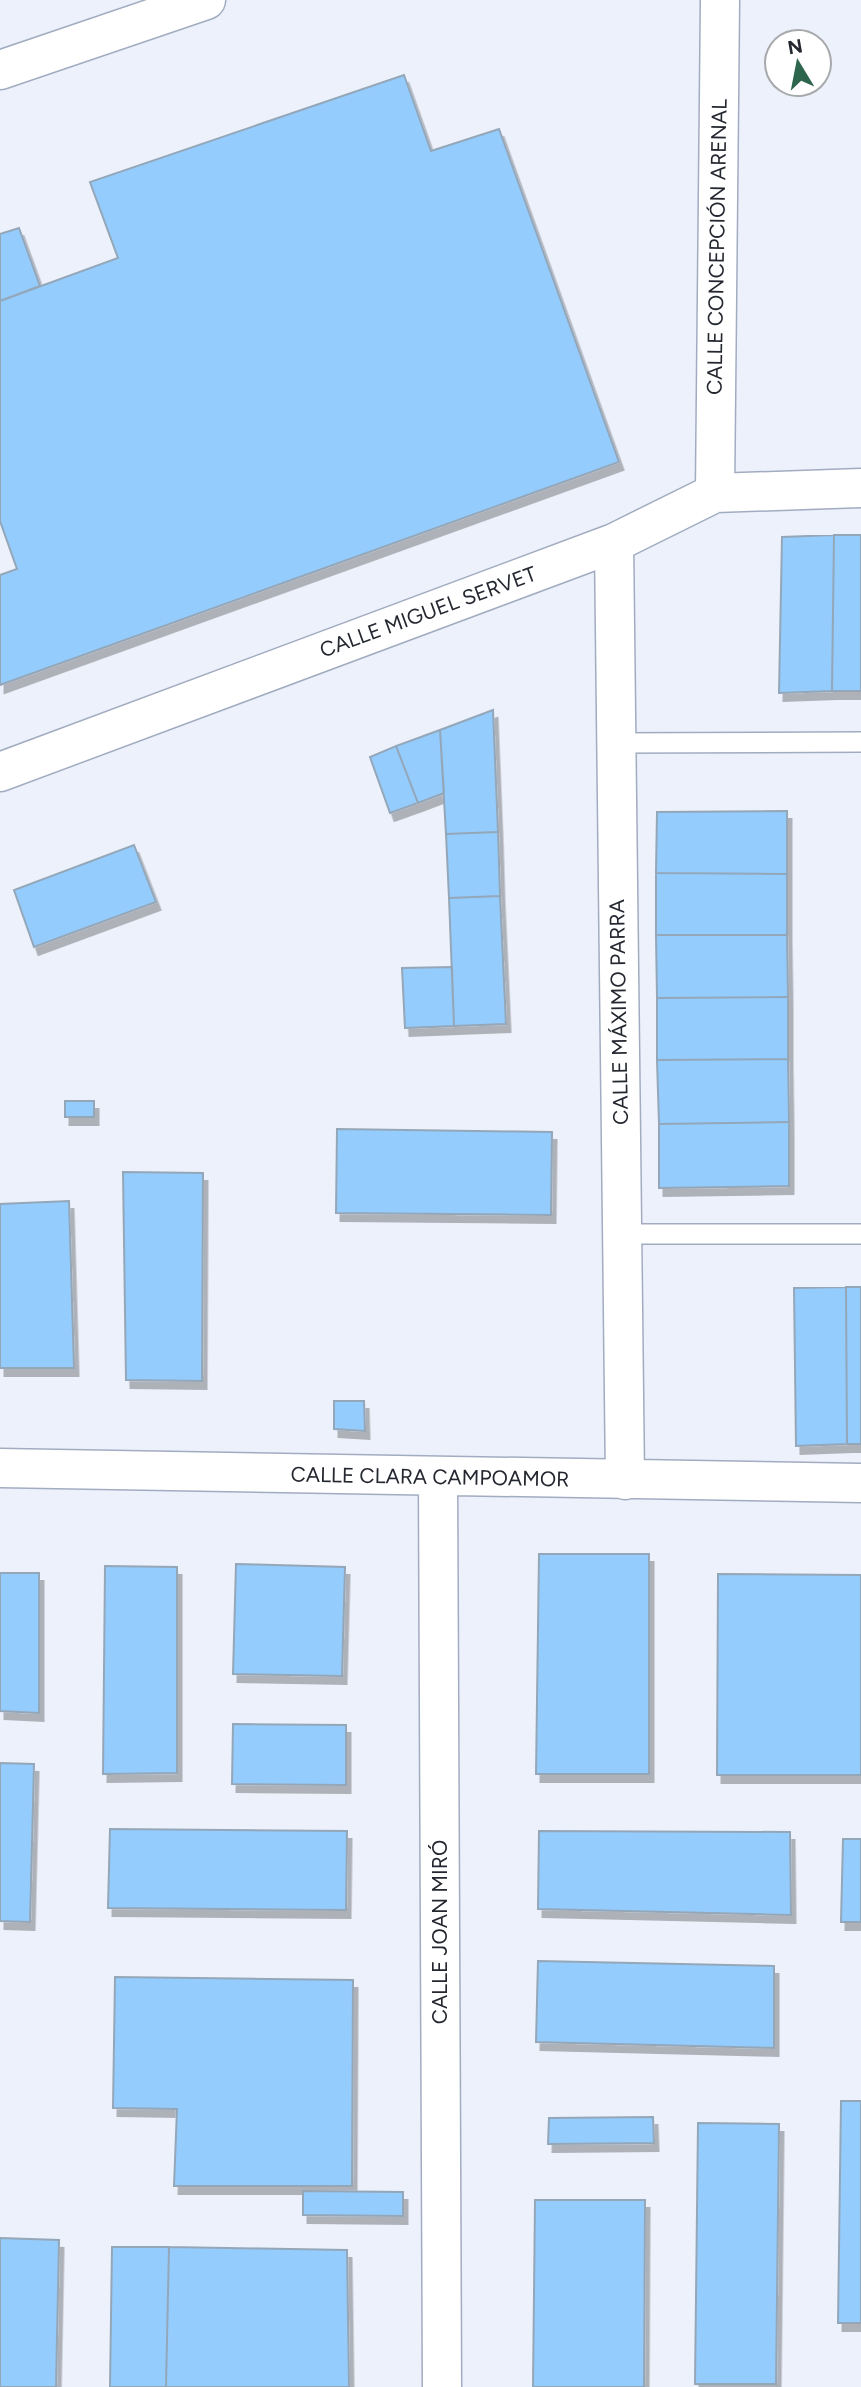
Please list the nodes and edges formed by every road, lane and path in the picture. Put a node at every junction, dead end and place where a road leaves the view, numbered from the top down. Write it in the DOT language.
graph roads {
  1 [pos="206,0"];
  2 [pos="720,0"];
  3 [pos="0,70"];
  4 [pos="861,488"];
  5 [pos="715,493"];
  6 [pos="614,543"];
  7 [pos="861,742"];
  8 [pos="616,743"];
  9 [pos="0,772"];
  10 [pos="622,1234"];
  11 [pos="861,1234"];
  12 [pos="0,1468"];
  13 [pos="438,1477"];
  14 [pos="625,1480"];
  15 [pos="861,1483"];
  16 [pos="442,2387"];
  1 -- 3 [label="street"];
  2 -- 5 [label="street, CALLE CONCEPCIÓN ARENAL"];
  4 -- 5 [label="street, CALLE MIGUEL SERVET"];
  5 -- 6 [label="street, CALLE MIGUEL SERVET"];
  6 -- 8 [label="street, CALLE MÁXIMO PARRA"];
  6 -- 9 [label="street, CALLE MIGUEL SERVET"];
  7 -- 8 [label="lane"];
  8 -- 10 [label="street, CALLE MÁXIMO PARRA"];
  10 -- 11 [label="lane"];
  10 -- 14 [label="street, CALLE MÁXIMO PARRA"];
  12 -- 13 [label="street, CALLE CLARA CAMPOAMOR"];
  13 -- 14 [label="street, CALLE CLARA CAMPOAMOR"];
  13 -- 16 [label="street, CALLE JOAN MIRÓ"];
  14 -- 15 [label="street, CALLE CLARA CAMPOAMOR"];
}
